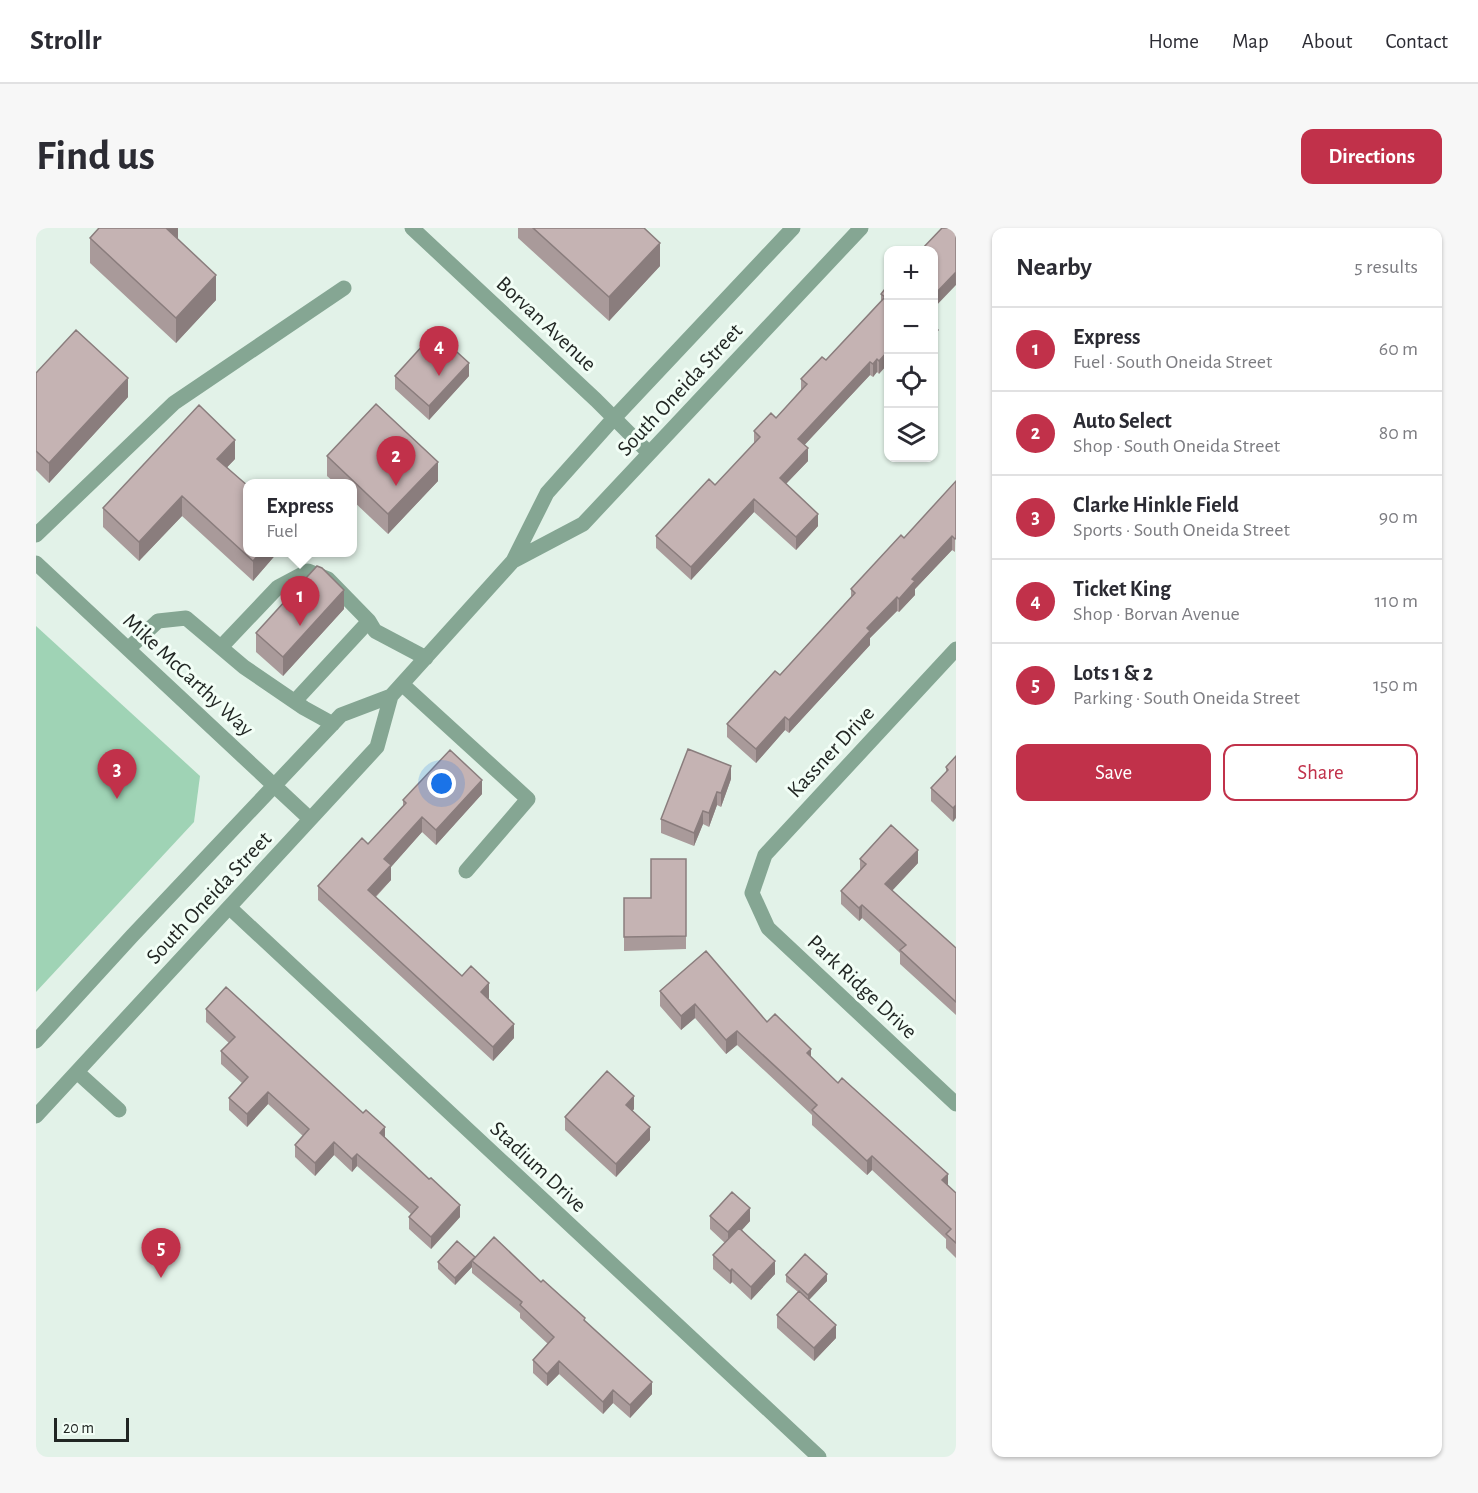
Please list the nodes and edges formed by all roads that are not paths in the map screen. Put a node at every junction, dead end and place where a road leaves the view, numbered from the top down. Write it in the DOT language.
graph roads {
  1 [pos="412,228"];
  2 [pos="793,228"];
  3 [pos="861,228"];
  4 [pos="344,288"];
  5 [pos="614,418"];
  6 [pos="649,453"];
  7 [pos="36,535"];
  8 [pos="513,561"];
  9 [pos="36,563"];
  10 [pos="369,621"];
  11 [pos="221,647"];
  12 [pos="128,649"];
  13 [pos="956,649"];
  14 [pos="426,658"];
  15 [pos="402,684"];
  16 [pos="391,696"];
  17 [pos="295,701"];
  18 [pos="333,723"];
  19 [pos="275,786"];
  20 [pos="310,819"];
  21 [pos="466,871"];
  22 [pos="752,893"];
  23 [pos="229,907"];
  24 [pos="36,1041"];
  25 [pos="77,1072"];
  26 [pos="956,1104"];
  27 [pos="119,1110"];
  28 [pos="36,1116"];
  29 [pos="819,1457"];
  1 -- 5 [label="street, Borvan Avenue"];
  2 -- 5 [label="street, South Oneida Street"];
  3 -- 6 [label="street, South Oneida Street"];
  4 -- 7 [label="street"];
  5 -- 6 [label="street, Borvan Avenue"];
  5 -- 8 [label="street, South Oneida Street"];
  6 -- 8 [label="street, South Oneida Street"];
  8 -- 14 [label="street, South Oneida Street"];
  9 -- 12 [label="street, Mike McCarthy Way"];
  10 -- 11 [label="street"];
  10 -- 14 [label="street"];
  10 -- 17 [label="street"];
  11 -- 12 [label="street"];
  11 -- 17 [label="street"];
  12 -- 19 [label="street, Mike McCarthy Way"];
  13 -- 22 [label="street, Kassner Drive"];
  14 -- 15 [label="street, South Oneida Street"];
  15 -- 16 [label="street, South Oneida Street"];
  15 -- 21 [label="street"];
  16 -- 18 [label="street, South Oneida Street"];
  16 -- 20 [label="street, South Oneida Street"];
  17 -- 18 [label="street"];
  18 -- 19 [label="street, South Oneida Street"];
  19 -- 20 [label="street, Mike McCarthy Way"];
  19 -- 24 [label="street, South Oneida Street"];
  20 -- 23 [label="street, South Oneida Street"];
  22 -- 26 [label="street, Park Ridge Drive"];
  23 -- 25 [label="street, South Oneida Street"];
  23 -- 29 [label="street, Stadium Drive"];
  25 -- 27 [label="street"];
  25 -- 28 [label="street, South Oneida Street"];
}
